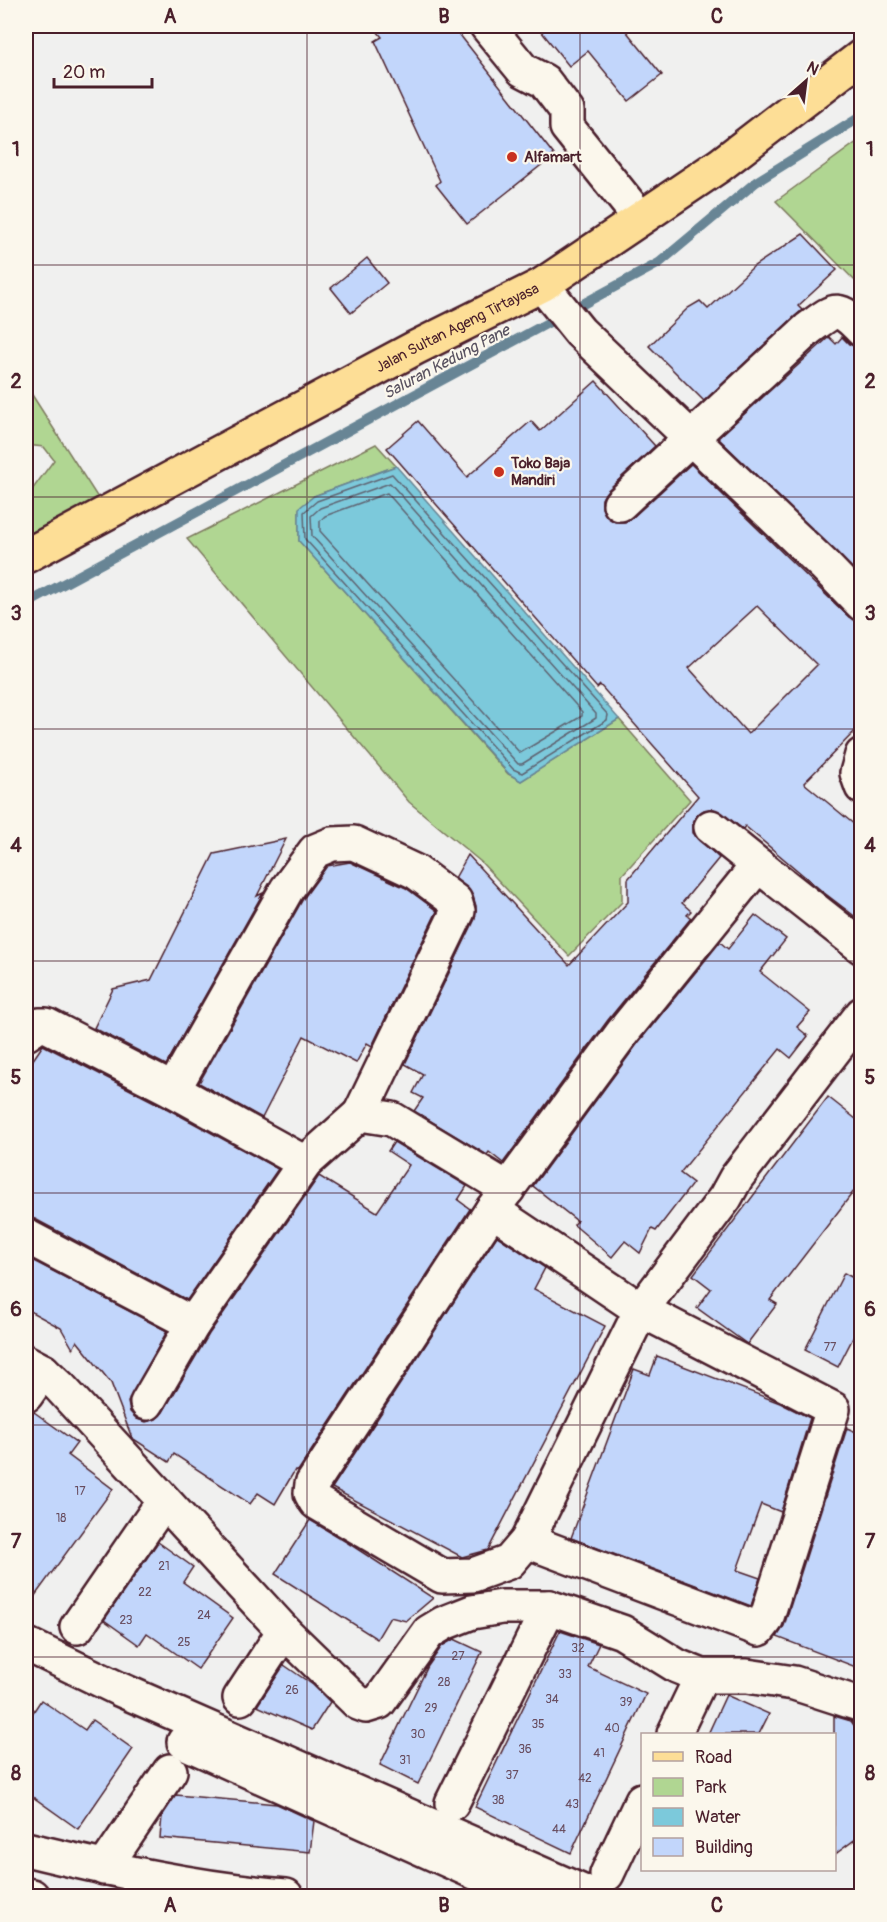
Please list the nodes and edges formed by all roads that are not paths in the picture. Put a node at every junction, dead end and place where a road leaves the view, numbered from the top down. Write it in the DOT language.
graph roads {
  1 [pos="487,26"];
  2 [pos="861,56"];
  3 [pos="640,218"];
  4 [pos="549,294"];
  5 [pos="861,330"];
  6 [pos="690,437"];
  7 [pos="620,504"];
  8 [pos="26,556"];
  9 [pos="861,604"];
  10 [pos="861,755"];
  11 [pos="861,787"];
  12 [pos="711,827"];
  13 [pos="758,865"];
  14 [pos="861,947"];
  15 [pos="861,1014"];
  16 [pos="26,1034"];
  17 [pos="173,1089"];
  18 [pos="360,1114"];
  19 [pos="304,1163"];
  20 [pos="500,1199"];
  21 [pos="26,1236"];
  22 [pos="642,1310"];
  23 [pos="193,1324"];
  24 [pos="31,1376"];
  25 [pos="147,1403"];
  26 [pos="163,1502"];
  27 [pos="527,1541"];
  28 [pos="549,1607"];
  29 [pos="77,1627"];
  30 [pos="284,1631"];
  31 [pos="26,1644"];
  32 [pos="26,1667"];
  33 [pos="702,1676"];
  34 [pos="240,1698"];
  35 [pos="861,1705"];
  36 [pos="674,1733"];
  37 [pos="170,1771"];
  38 [pos="641,1802"];
  39 [pos="452,1803"];
  40 [pos="26,1849"];
  41 [pos="104,1868"];
  42 [pos="600,1885"];
  43 [pos="26,1895"];
  44 [pos="32,1896"];
  45 [pos="286,1896"];
  46 [pos="528,1896"];
  1 -- 3 [label="street"];
  2 -- 3 [label="main road, Jalan Sultan Ageng Tirtayasa"];
  3 -- 4 [label="main road, Jalan Sultan Ageng Tirtayasa"];
  4 -- 6 [label="street"];
  4 -- 8 [label="main road, Jalan Sultan Ageng Tirtayasa"];
  5 -- 6 [label="street"];
  6 -- 7 [label="street"];
  6 -- 9 [label="street"];
  10 -- 11 [label="street"];
  12 -- 13 [label="street"];
  13 -- 14 [label="street"];
  13 -- 20 [label="street"];
  15 -- 22 [label="street"];
  16 -- 17 [label="street"];
  17 -- 18 [label="street"];
  17 -- 19 [label="street"];
  18 -- 19 [label="street"];
  18 -- 20 [label="street"];
  19 -- 23 [label="street"];
  20 -- 22 [label="street"];
  20 -- 27 [label="street"];
  21 -- 23 [label="street"];
  22 -- 27 [label="street"];
  22 -- 27 [label="street"];
  23 -- 25 [label="street"];
  24 -- 26 [label="street"];
  26 -- 29 [label="street"];
  26 -- 30 [label="street"];
  28 -- 30 [label="street"];
  28 -- 33 [label="street"];
  28 -- 39 [label="street"];
  30 -- 34 [label="street"];
  31 -- 42 [label="street"];
  32 -- 46 [label="street"];
  33 -- 35 [label="street"];
  33 -- 36 [label="street"];
  37 -- 41 [label="street"];
  38 -- 42 [label="street"];
  40 -- 41 [label="street"];
  41 -- 45 [label="street"];
  43 -- 44 [label="street"];
}
